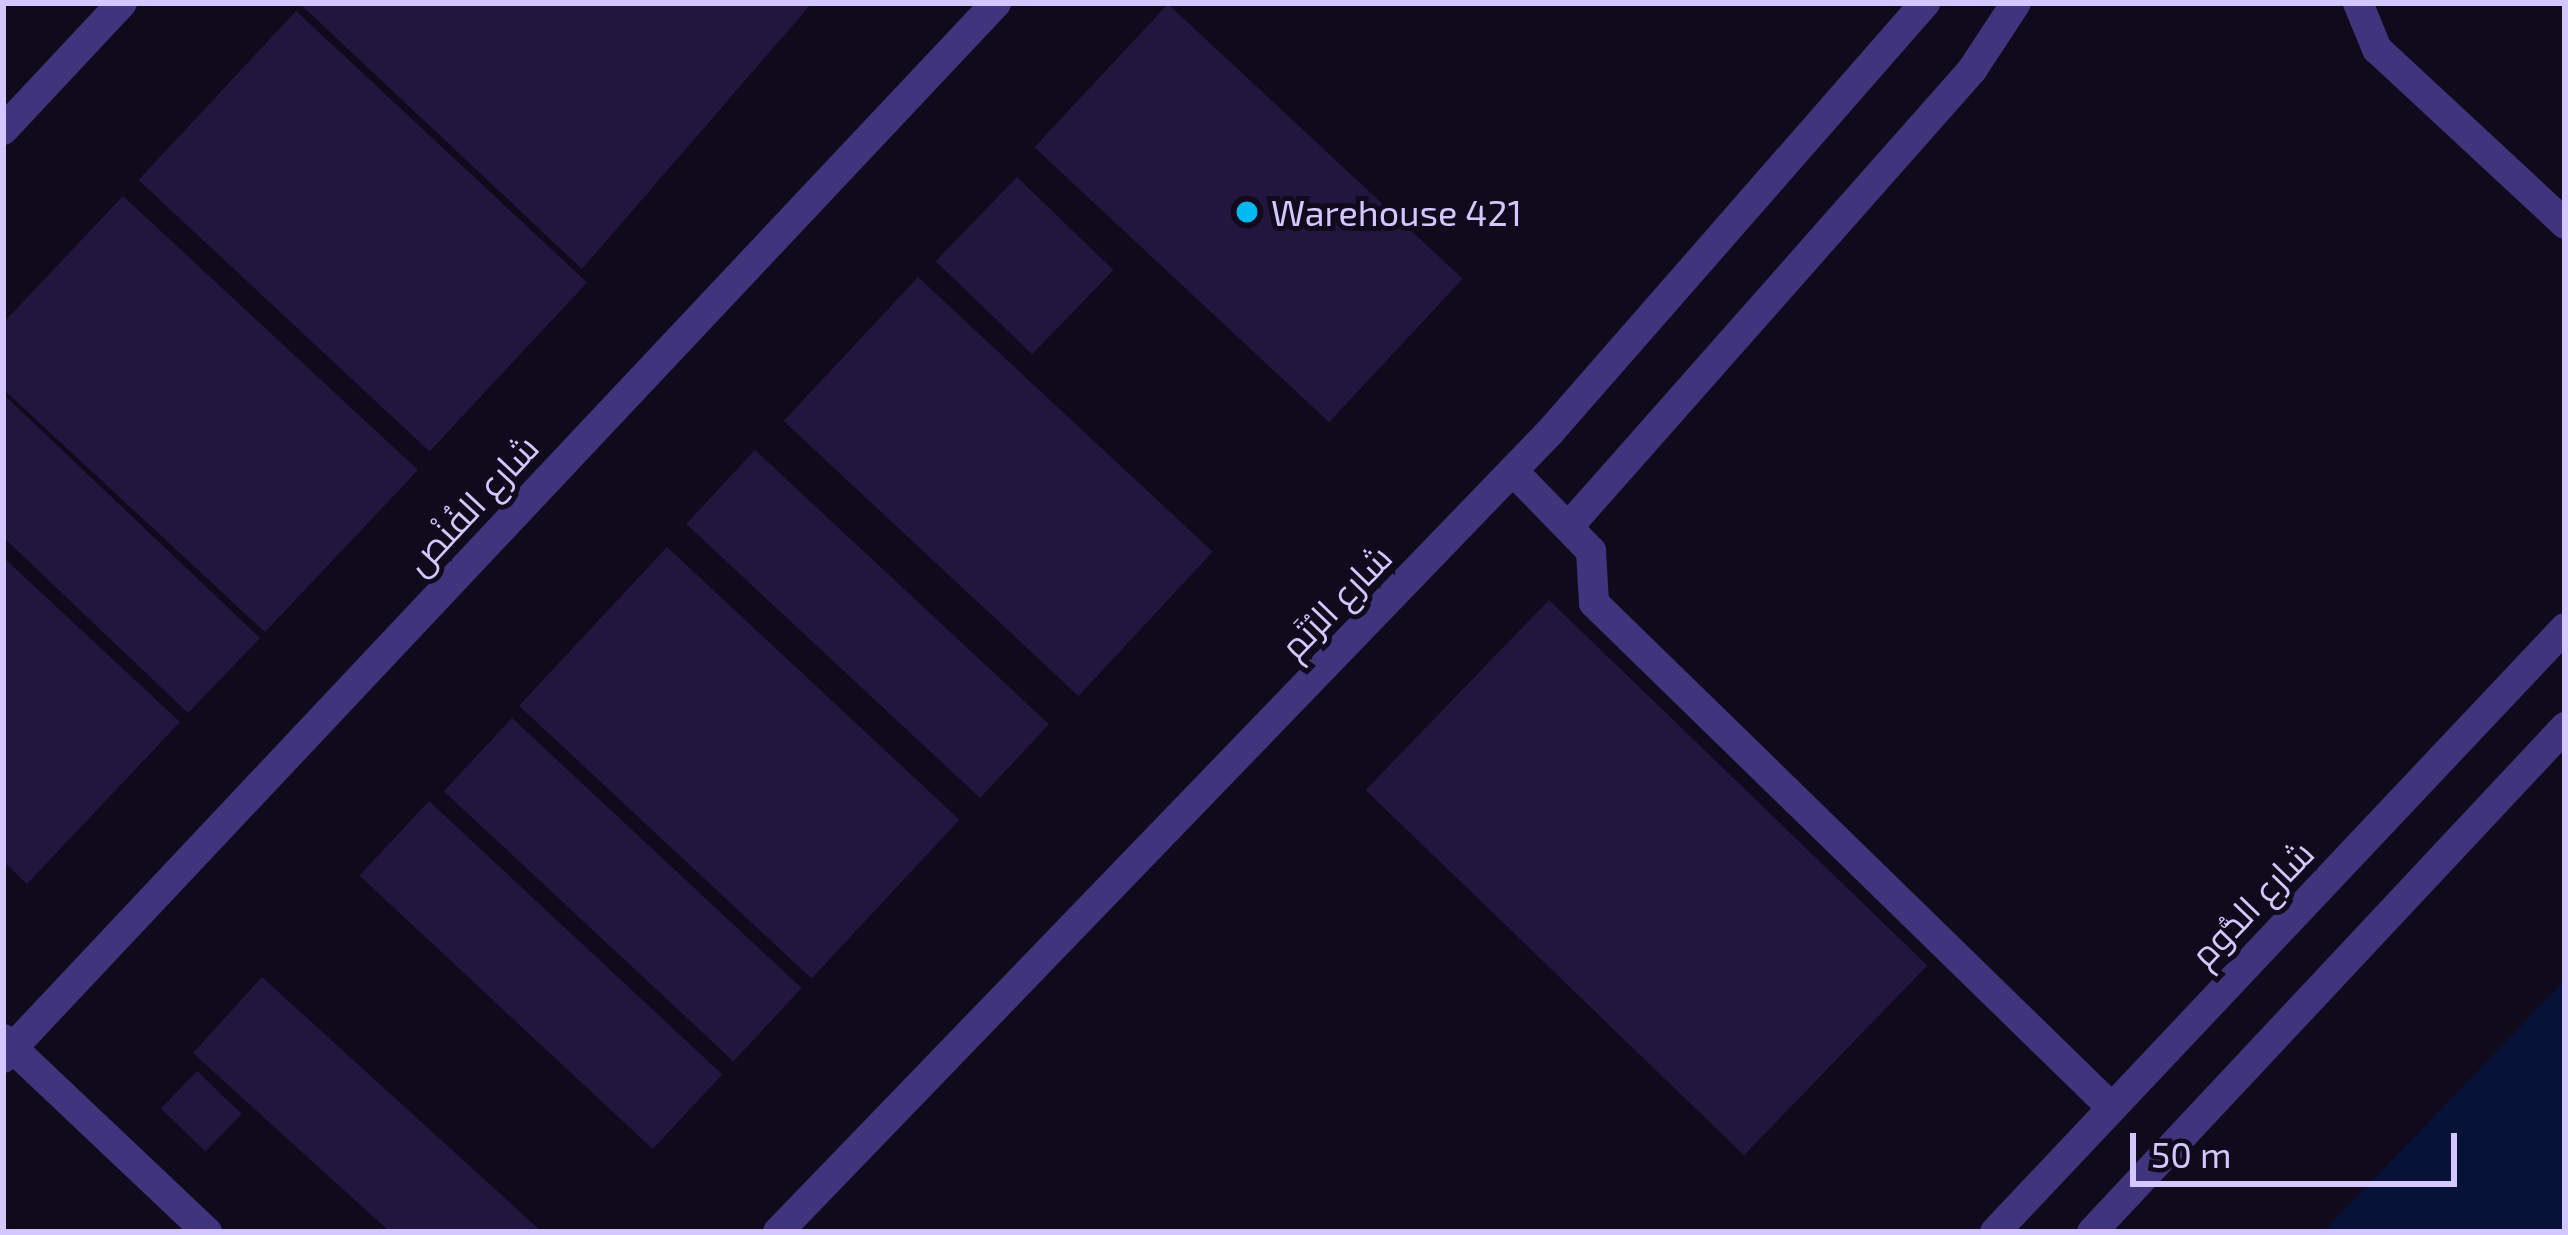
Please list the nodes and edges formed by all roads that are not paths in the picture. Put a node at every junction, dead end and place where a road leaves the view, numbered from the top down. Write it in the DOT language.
graph roads {
  1 [pos="122,3"];
  2 [pos="996,3"];
  3 [pos="1924,3"];
  4 [pos="2016,3"];
  5 [pos="2358,3"];
  6 [pos="3,130"];
  7 [pos="2565,224"];
  8 [pos="1513,471"];
  9 [pos="1570,525"];
  10 [pos="2565,628"];
  11 [pos="2565,727"];
  12 [pos="6,1048"];
  13 [pos="2111,1107"];
  14 [pos="207,1232"];
  15 [pos="778,1232"];
  16 [pos="1995,1232"];
  17 [pos="2092,1232"];
  1 -- 6 [label="street"];
  2 -- 12 [label="street, شارع الفُنْص"];
  3 -- 8 [label="street, شارع الرُتَم"];
  4 -- 9 [label="street"];
  5 -- 7 [label="street"];
  8 -- 9 [label="street"];
  8 -- 15 [label="street, شارع الرُتَم"];
  9 -- 13 [label="street"];
  10 -- 13 [label="street, شارع الدُّوم"];
  11 -- 17 [label="street"];
  12 -- 14 [label="street"];
  13 -- 16 [label="street, شارع الدُّوم"];
}
